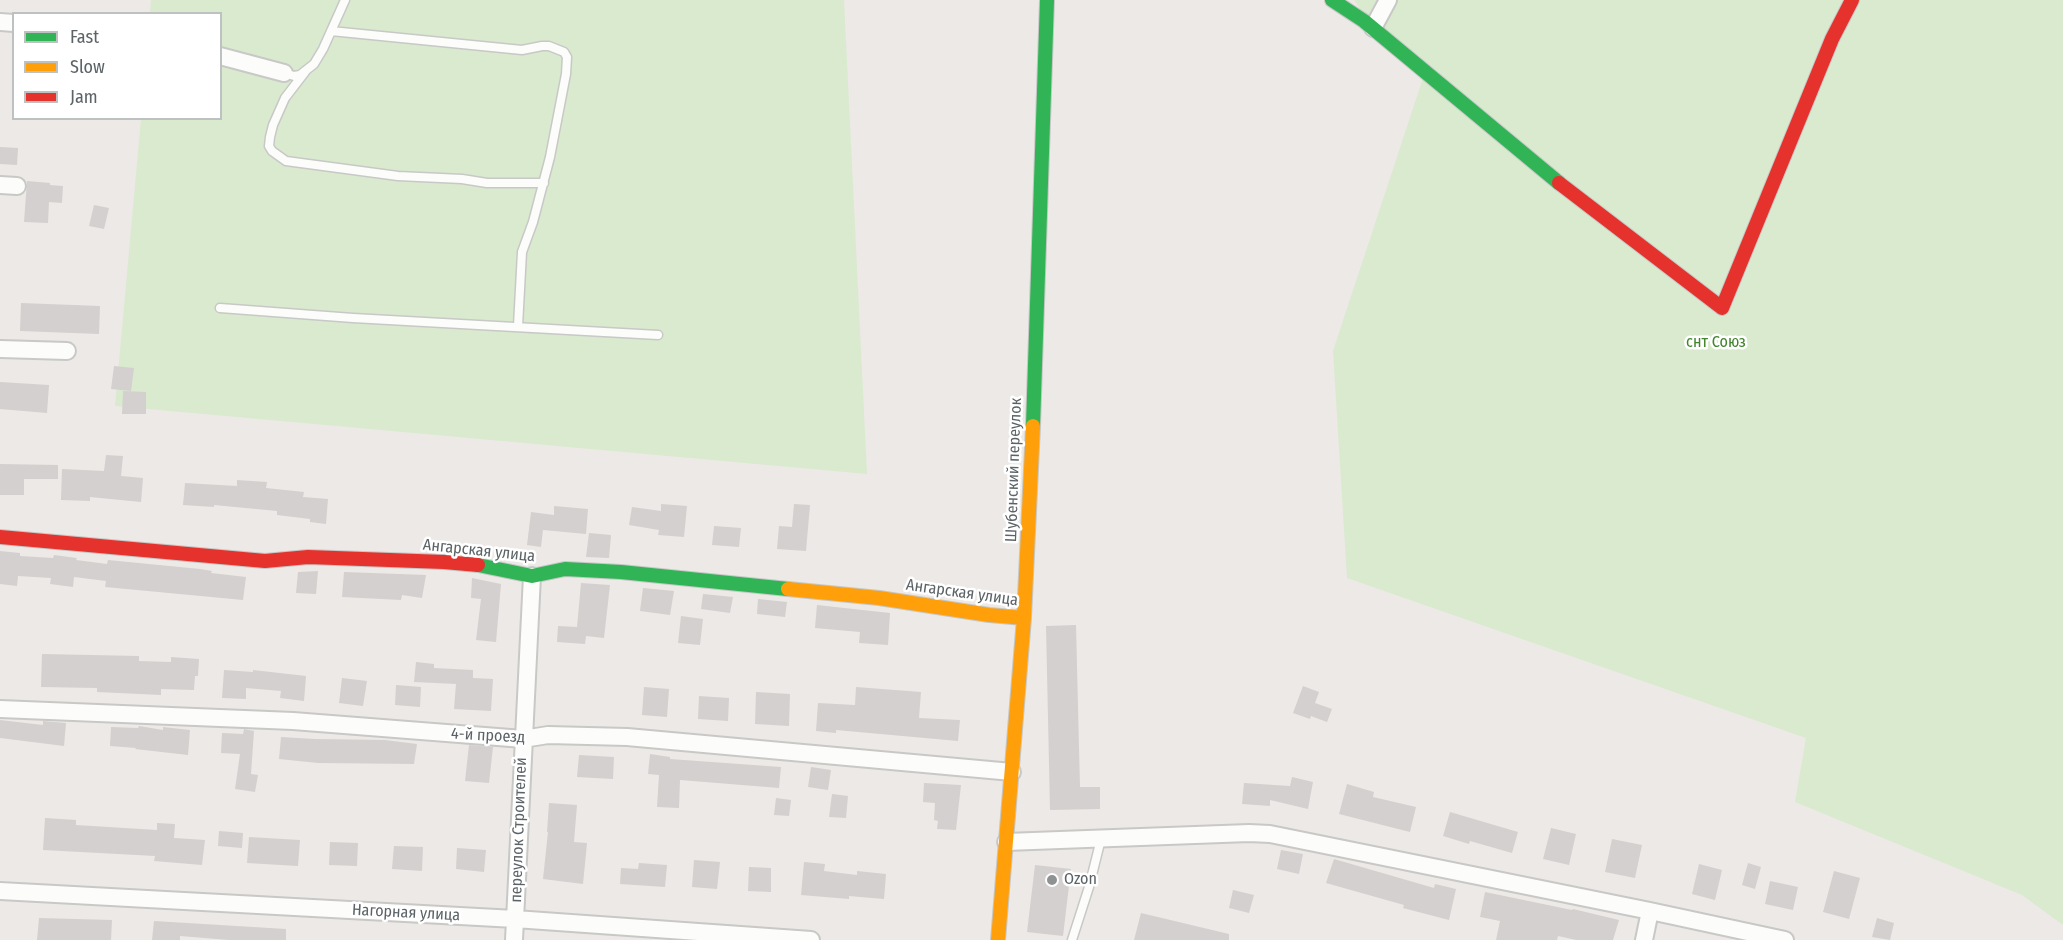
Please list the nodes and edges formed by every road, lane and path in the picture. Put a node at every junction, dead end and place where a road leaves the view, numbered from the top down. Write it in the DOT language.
graph roads {
  1 [pos="345,0"];
  2 [pos="1047,0"];
  3 [pos="1332,0"];
  4 [pos="1388,0"];
  5 [pos="1852,0"];
  6 [pos="1373,28"];
  7 [pos="331,31"];
  8 [pos="222,57"];
  9 [pos="305,72"];
  10 [pos="284,73"];
  11 [pos="544,183"];
  12 [pos="0,185"];
  13 [pos="18,186"];
  14 [pos="220,308"];
  15 [pos="518,326"];
  16 [pos="658,335"];
  17 [pos="0,349"];
  18 [pos="67,351"];
  19 [pos="0,537"];
  20 [pos="532,576"];
  21 [pos="1024,618"];
  22 [pos="0,709"];
  23 [pos="523,740"];
  24 [pos="1011,772"];
  25 [pos="1101,839"];
  26 [pos="1006,842"];
  27 [pos="0,891"];
  28 [pos="1650,910"];
  29 [pos="515,919"];
  30 [pos="514,940"];
  31 [pos="812,940"];
  32 [pos="998,940"];
  33 [pos="1072,940"];
  34 [pos="1644,940"];
  35 [pos="1785,940"];
  1 -- 7 [label="lane"];
  2 -- 21 [label="street, Шубенский переулок"];
  3 -- 6 [label="street"];
  4 -- 6 [label="street"];
  5 -- 6 [label="street"];
  7 -- 9 [label="lane"];
  7 -- 11 [label="lane"];
  8 -- 10 [label="street"];
  9 -- 10 [label="lane"];
  9 -- 11 [label="lane"];
  11 -- 15 [label="lane"];
  12 -- 13 [label="street"];
  14 -- 15 [label="lane"];
  15 -- 16 [label="lane"];
  17 -- 18 [label="street"];
  19 -- 20 [label="street, Ангарская улица"];
  20 -- 21 [label="street, Ангарская улица"];
  20 -- 23 [label="street, переулок Строителей"];
  21 -- 24 [label="street, Шубенский переулок"];
  22 -- 23 [label="street, 4-й проезд"];
  23 -- 24 [label="street, 4-й проезд"];
  23 -- 29 [label="street, переулок Строителей"];
  24 -- 26 [label="street, Шубенский переулок"];
  25 -- 26 [label="street"];
  25 -- 28 [label="street"];
  25 -- 33 [label="lane"];
  26 -- 32 [label="street, Шубенский переулок"];
  27 -- 29 [label="street, Нагорная улица"];
  28 -- 34 [label="street"];
  28 -- 35 [label="street"];
  29 -- 30 [label="street, переулок Строителей"];
  29 -- 31 [label="street, Нагорная улица"];
}
